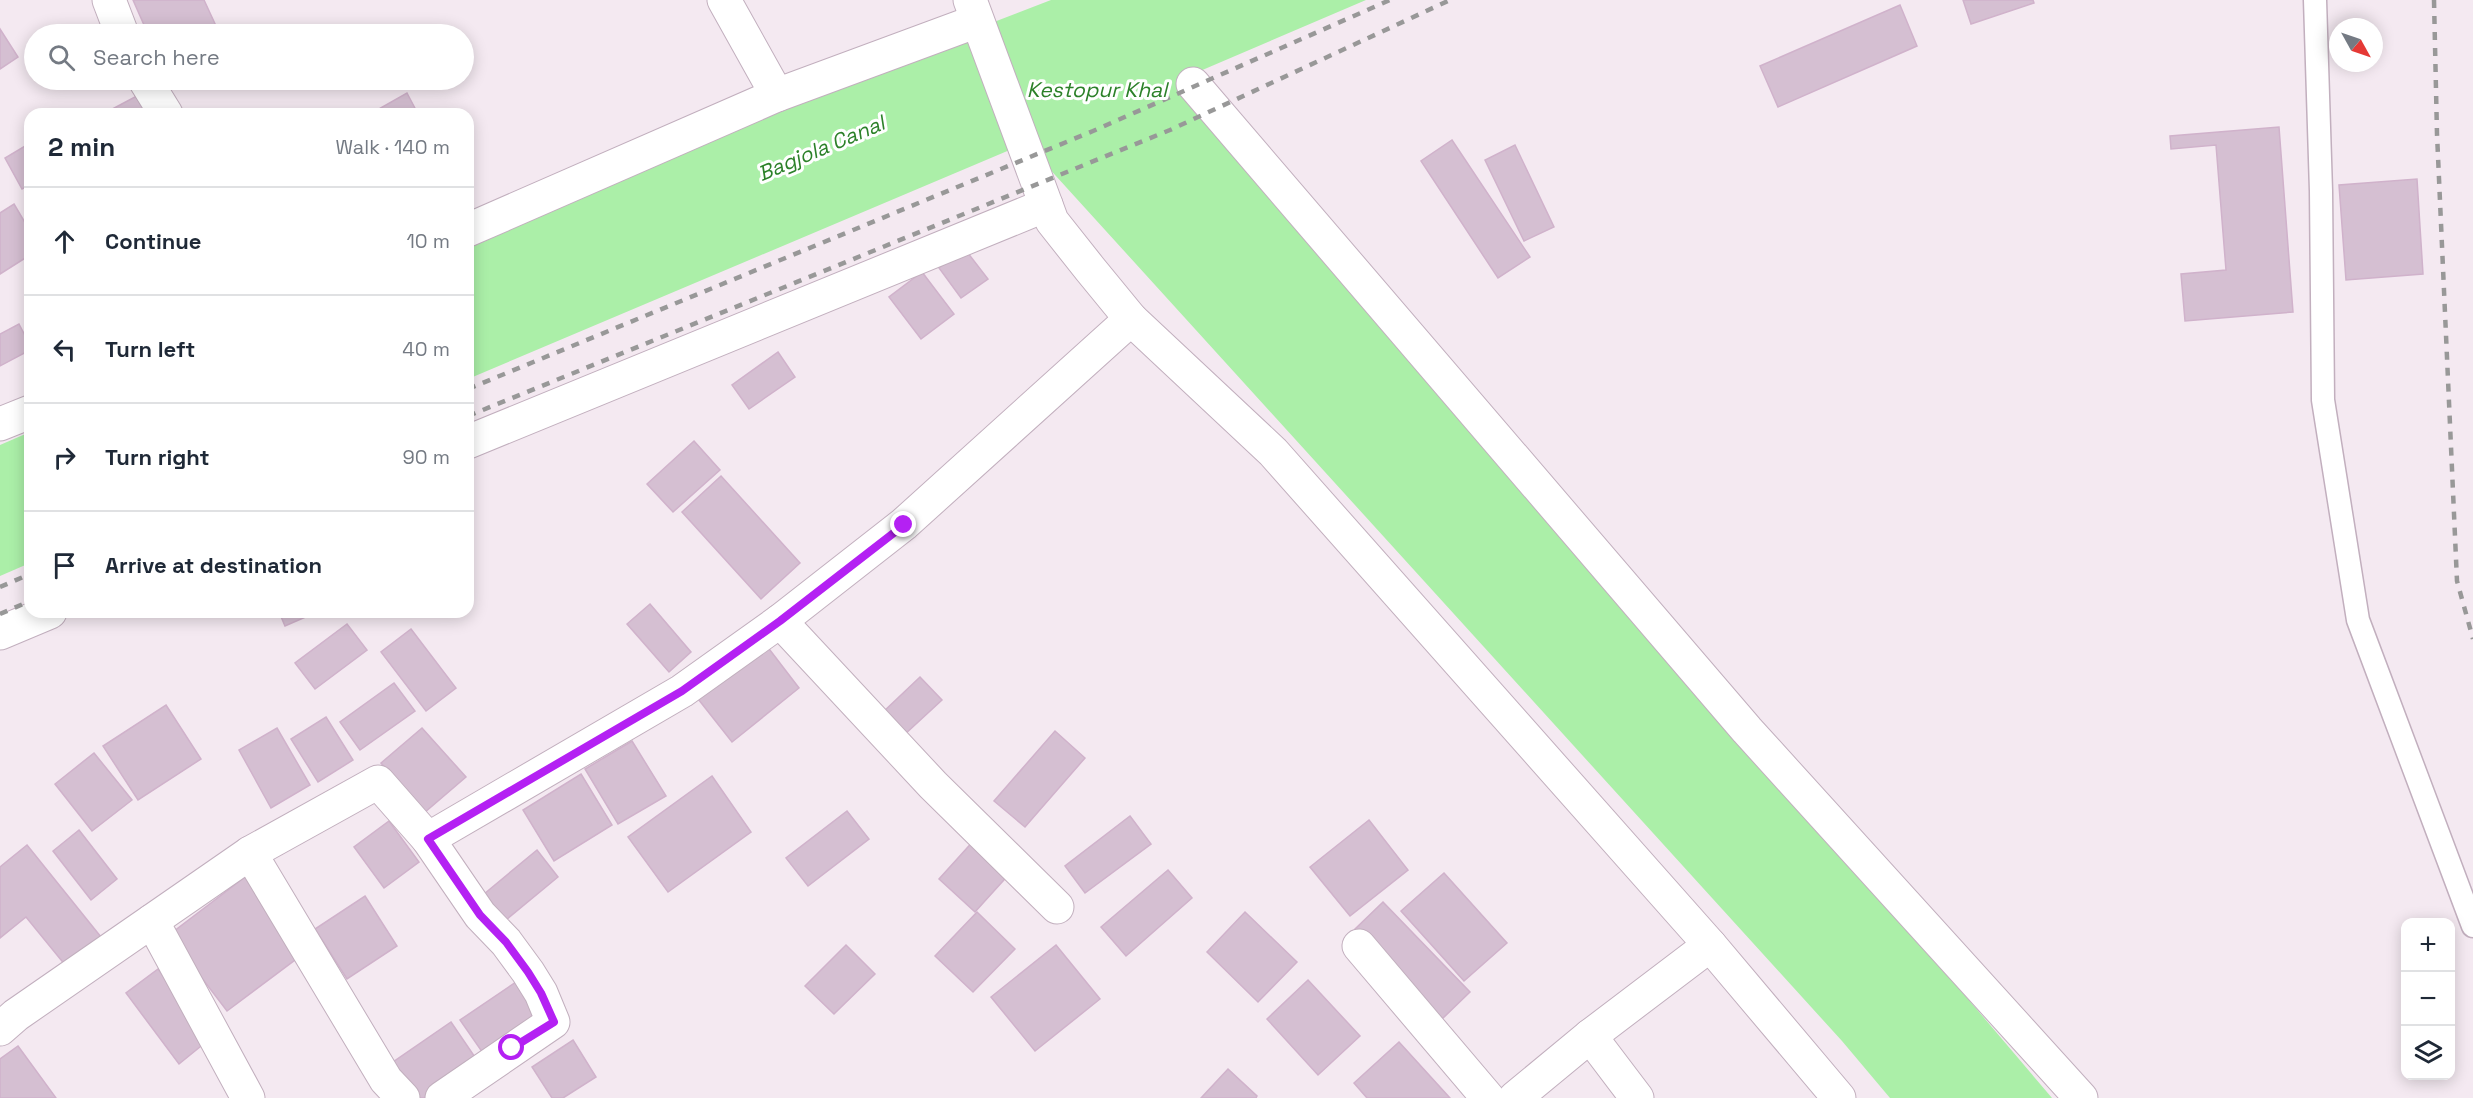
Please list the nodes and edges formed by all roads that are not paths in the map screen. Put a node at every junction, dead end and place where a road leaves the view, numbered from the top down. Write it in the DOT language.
graph roads {
  1 [pos="109,0"];
  2 [pos="724,0"];
  3 [pos="2314,0"];
  4 [pos="973,11"];
  5 [pos="118,24"];
  6 [pos="1193,84"];
  7 [pos="151,90"];
  8 [pos="777,95"];
  9 [pos="162,108"];
  10 [pos="1043,198"];
  11 [pos="474,227"];
  12 [pos="1131,319"];
  13 [pos="24,414"];
  14 [pos="0,424"];
  15 [pos="474,439"];
  16 [pos="36,618"];
  17 [pos="780,621"];
  18 [pos="0,633"];
  19 [pos="428,839"];
  20 [pos="250,853"];
  21 [pos="1057,907"];
  22 [pos="152,921"];
  23 [pos="2473,926"];
  24 [pos="1710,945"];
  25 [pos="1359,946"];
  26 [pos="5,1014"];
  27 [pos="1590,1036"];
  28 [pos="248,1098"];
  29 [pos="403,1098"];
  30 [pos="442,1098"];
  31 [pos="1488,1098"];
  32 [pos="1515,1098"];
  33 [pos="1637,1098"];
  34 [pos="1839,1098"];
  35 [pos="2081,1098"];
  1 -- 5 [label="street"];
  2 -- 8 [label="street"];
  3 -- 23 [label="lane"];
  4 -- 8 [label="street"];
  4 -- 10 [label="street"];
  6 -- 35 [label="street"];
  7 -- 9 [label="street"];
  8 -- 11 [label="street"];
  10 -- 12 [label="street"];
  10 -- 15 [label="street"];
  12 -- 17 [label="street"];
  12 -- 24 [label="street"];
  13 -- 14 [label="street"];
  16 -- 18 [label="street"];
  17 -- 19 [label="street"];
  17 -- 21 [label="street"];
  19 -- 20 [label="street"];
  19 -- 30 [label="street"];
  20 -- 22 [label="street"];
  20 -- 29 [label="street"];
  22 -- 26 [label="street"];
  22 -- 28 [label="street"];
  24 -- 27 [label="street"];
  24 -- 34 [label="street"];
  25 -- 31 [label="street"];
  27 -- 32 [label="street"];
  27 -- 33 [label="street"];
}
